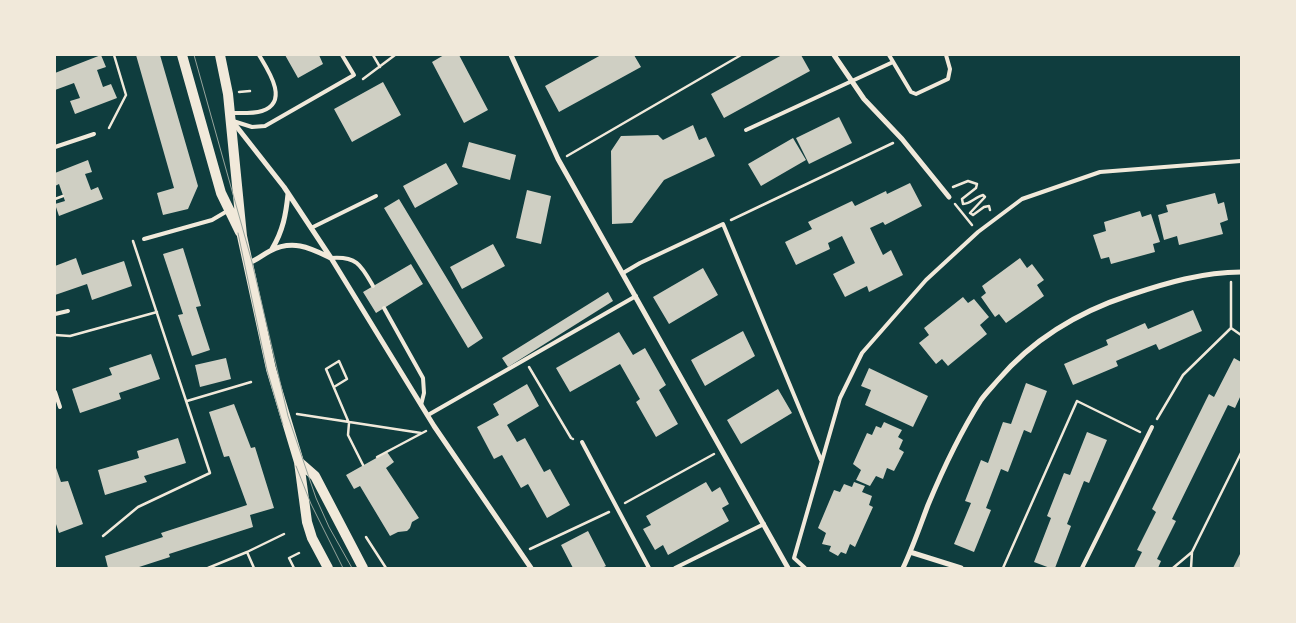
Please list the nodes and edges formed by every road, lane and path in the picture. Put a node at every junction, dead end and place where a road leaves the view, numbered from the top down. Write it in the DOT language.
graph roads {
  1 [pos="114,55"];
  2 [pos="182,55"];
  3 [pos="220,55"];
  4 [pos="259,55"];
  5 [pos="342,55"];
  6 [pos="373,55"];
  7 [pos="511,55"];
  8 [pos="741,55"];
  9 [pos="834,55"];
  10 [pos="889,55"];
  11 [pos="946,55"];
  12 [pos="893,62"];
  13 [pos="380,67"];
  14 [pos="852,81"];
  15 [pos="231,117"];
  16 [pos="109,128"];
  17 [pos="746,130"];
  18 [pos="94,134"];
  19 [pos="902,138"];
  20 [pos="55,147"];
  21 [pos="558,159"];
  22 [pos="1241,161"];
  23 [pos="288,194"];
  24 [pos="947,195"];
  25 [pos="63,196"];
  26 [pos="376,196"];
  27 [pos="55,199"];
  28 [pos="230,210"];
  29 [pos="986,214"];
  30 [pos="723,224"];
  31 [pos="311,228"];
  32 [pos="978,232"];
  33 [pos="242,236"];
  34 [pos="144,239"];
  35 [pos="133,241"];
  36 [pos="272,250"];
  37 [pos="331,258"];
  38 [pos="248,262"];
  39 [pos="1231,272"];
  40 [pos="1241,272"];
  41 [pos="622,273"];
  42 [pos="373,286"];
  43 [pos="636,296"];
  44 [pos="384,308"];
  45 [pos="68,311"];
  46 [pos="157,312"];
  47 [pos="55,314"];
  48 [pos="1231,328"];
  49 [pos="55,335"];
  50 [pos="1241,335"];
  51 [pos="524,360"];
  52 [pos="251,382"];
  53 [pos="334,387"];
  54 [pos="55,392"];
  55 [pos="187,401"];
  56 [pos="421,404"];
  57 [pos="60,407"];
  58 [pos="283,411"];
  59 [pos="428,415"];
  60 [pos="349,422"];
  61 [pos="434,426"];
  62 [pos="1152,427"];
  63 [pos="421,433"];
  64 [pos="1148,436"];
  65 [pos="582,442"];
  66 [pos="1241,453"];
  67 [pos="377,457"];
  68 [pos="821,460"];
  69 [pos="299,462"];
  70 [pos="363,465"];
  71 [pos="764,524"];
  72 [pos="284,534"];
  73 [pos="103,536"];
  74 [pos="366,537"];
  75 [pos="247,552"];
  76 [pos="910,552"];
  77 [pos="1192,552"];
  78 [pos="299,553"];
  79 [pos="208,568"];
  80 [pos="254,568"];
  81 [pos="294,568"];
  82 [pos="328,568"];
  83 [pos="363,568"];
  84 [pos="386,568"];
  85 [pos="531,568"];
  86 [pos="649,568"];
  87 [pos="675,568"];
  88 [pos="788,568"];
  89 [pos="805,568"];
  90 [pos="903,568"];
  91 [pos="961,568"];
  92 [pos="1003,568"];
  93 [pos="1082,568"];
  94 [pos="1173,568"];
  95 [pos="1191,568"];
  1 -- 16 [label="path"];
  2 -- 28 [label="main road"];
  3 -- 15 [label="main road"];
  4 -- 15 [label="lane"];
  5 -- 15 [label="lane"];
  6 -- 13 [label="path"];
  7 -- 21 [label="street"];
  8 -- 21 [label="path"];
  9 -- 14 [label="street"];
  10 -- 12 [label="lane"];
  11 -- 12 [label="lane"];
  12 -- 14 [label="lane"];
  14 -- 17 [label="lane"];
  14 -- 19 [label="street"];
  15 -- 23 [label="street"];
  15 -- 33 [label="main road"];
  18 -- 20 [label="lane"];
  19 -- 24 [label="street"];
  19 -- 30 [label="path"];
  21 -- 41 [label="street"];
  22 -- 32 [label="lane"];
  23 -- 31 [label="street"];
  23 -- 36 [label="street"];
  24 -- 29 [label="path"];
  24 -- 32 [label="path"];
  25 -- 27 [label="path"];
  26 -- 31 [label="lane"];
  28 -- 33 [label="main road"];
  28 -- 34 [label="lane"];
  30 -- 41 [label="lane"];
  30 -- 68 [label="lane"];
  31 -- 37 [label="street"];
  32 -- 68 [label="lane"];
  33 -- 38 [label="main road"];
  35 -- 46 [label="path"];
  36 -- 37 [label="street"];
  36 -- 38 [label="street"];
  37 -- 42 [label="lane"];
  37 -- 56 [label="street"];
  38 -- 58 [label="main road"];
  39 -- 40 [label="street"];
  39 -- 48 [label="path"];
  39 -- 76 [label="street"];
  41 -- 43 [label="street"];
  43 -- 51 [label="lane"];
  43 -- 71 [label="street"];
  44 -- 56 [label="lane"];
  45 -- 47 [label="lane"];
  46 -- 49 [label="path"];
  46 -- 55 [label="path"];
  48 -- 50 [label="path"];
  48 -- 62 [label="path"];
  51 -- 59 [label="lane"];
  51 -- 65 [label="path"];
  52 -- 55 [label="path"];
  53 -- 53 [label="path"];
  53 -- 60 [label="path"];
  54 -- 57 [label="lane"];
  55 -- 73 [label="path"];
  56 -- 59 [label="street"];
  58 -- 60 [label="path"];
  58 -- 69 [label="main road"];
  59 -- 61 [label="street"];
  60 -- 63 [label="path"];
  60 -- 70 [label="path"];
  61 -- 63 [label="path"];
  61 -- 85 [label="street"];
  62 -- 64 [label="lane"];
  63 -- 67 [label="path"];
  64 -- 92 [label="path"];
  64 -- 93 [label="lane"];
  65 -- 86 [label="lane"];
  66 -- 77 [label="path"];
  68 -- 89 [label="lane"];
  69 -- 82 [label="main road"];
  69 -- 83 [label="main road"];
  71 -- 87 [label="lane"];
  71 -- 88 [label="street"];
  72 -- 75 [label="path"];
  74 -- 84 [label="path"];
  75 -- 79 [label="path"];
  75 -- 80 [label="path"];
  76 -- 90 [label="street"];
  76 -- 91 [label="street"];
  77 -- 94 [label="path"];
  77 -- 95 [label="path"];
  78 -- 81 [label="path"];
}
